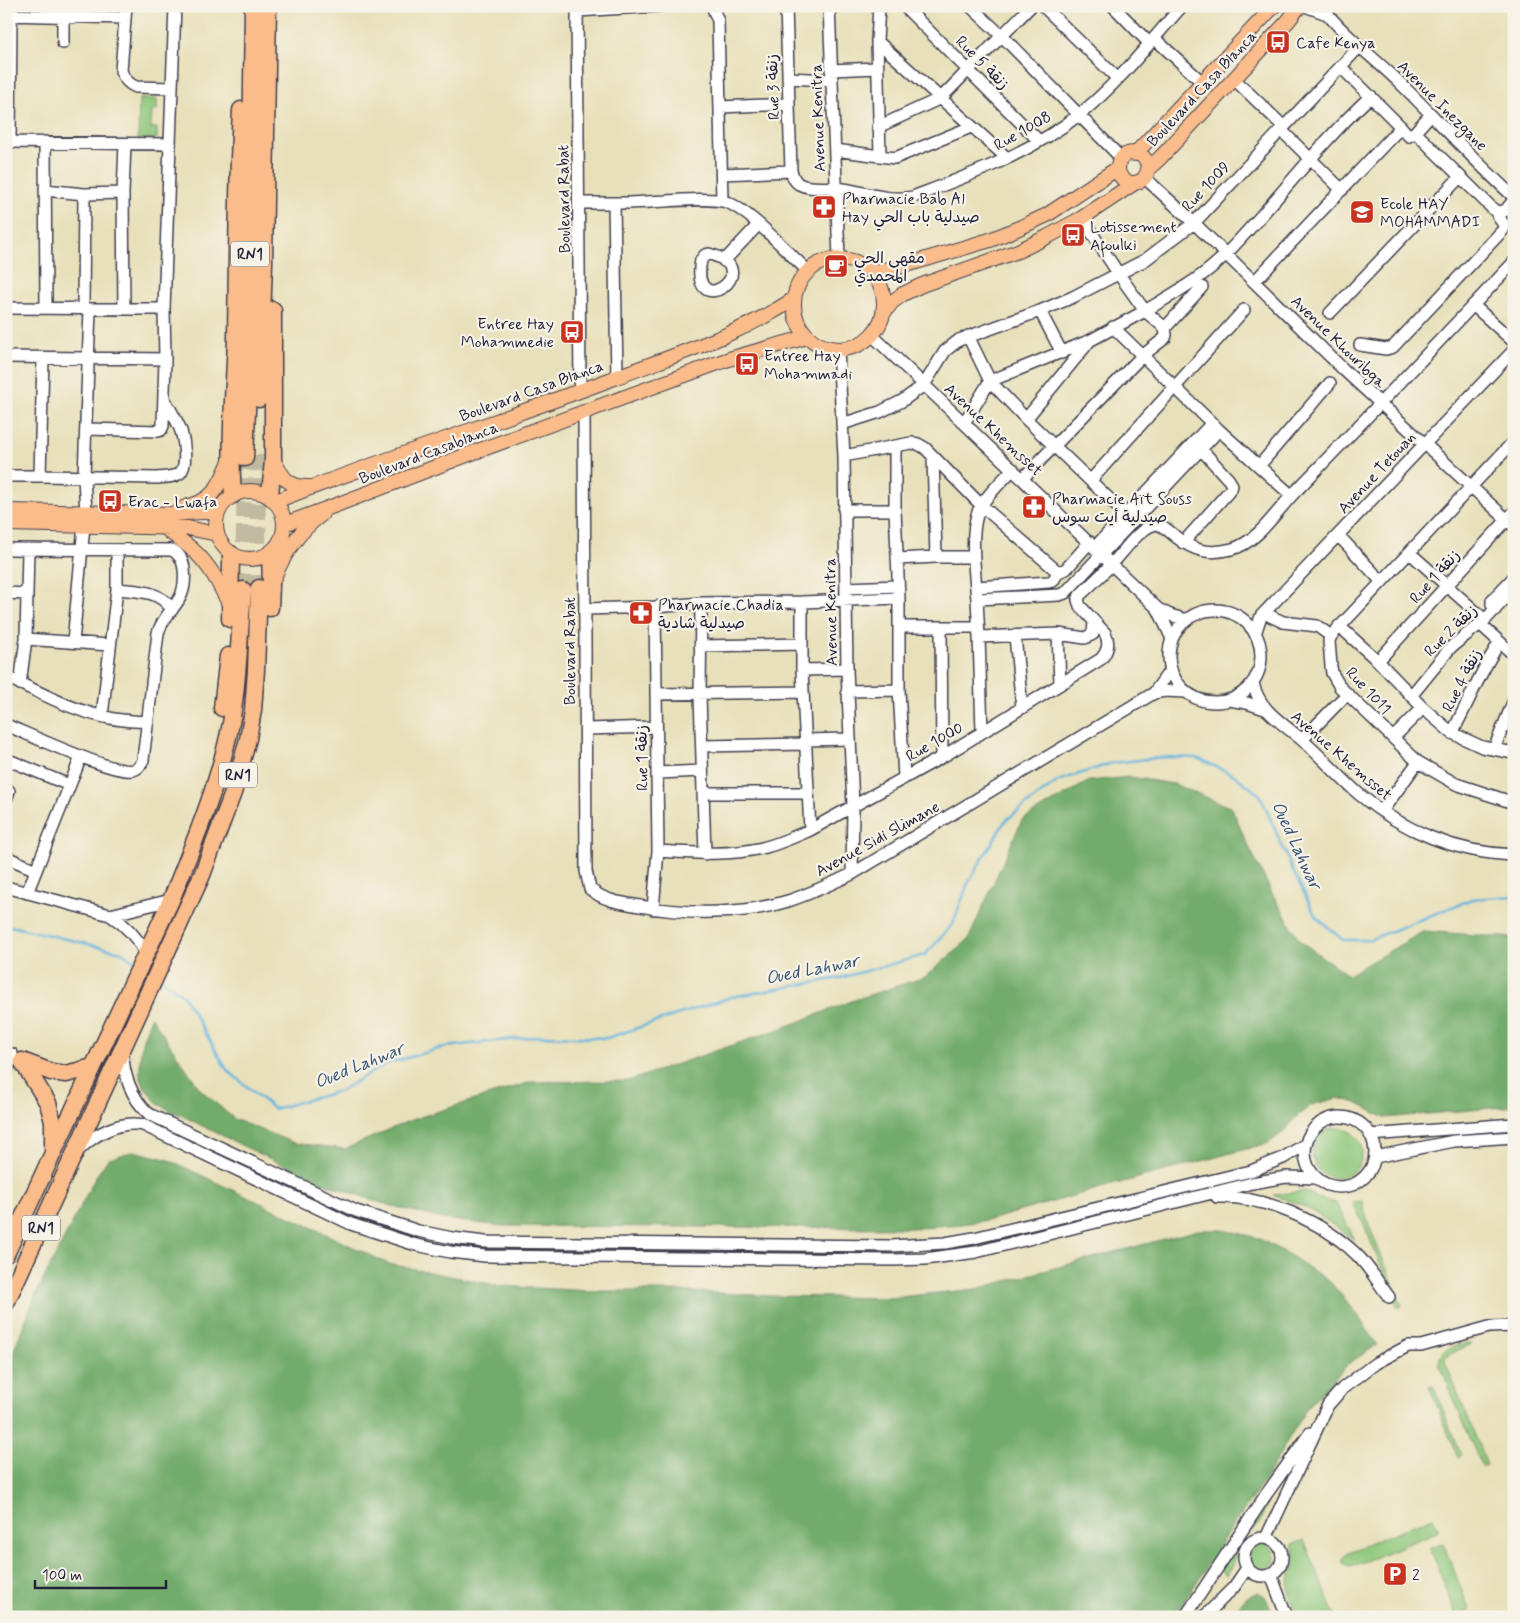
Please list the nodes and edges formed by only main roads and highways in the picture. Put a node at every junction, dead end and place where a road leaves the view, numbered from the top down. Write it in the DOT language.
graph roads {
  1 [pos="252,6"];
  2 [pos="268,6"];
  3 [pos="1274,6"];
  4 [pos="1300,7"];
  5 [pos="268,56"];
  6 [pos="1135,154"];
  7 [pos="1120,163"];
  8 [pos="1142,177"];
  9 [pos="870,272"];
  10 [pos="794,299"];
  11 [pos="883,314"];
  12 [pos="807,337"];
  13 [pos="244,457"];
  14 [pos="273,459"];
  15 [pos="314,487"];
  16 [pos="233,495"];
  17 [pos="273,499"];
  18 [pos="331,508"];
  19 [pos="219,510"];
  20 [pos="6,511"];
  21 [pos="170,514"];
  22 [pos="85,519"];
  23 [pos="6,524"];
  24 [pos="285,524"];
  25 [pos="164,527"];
  26 [pos="217,534"];
  27 [pos="231,554"];
  28 [pos="270,554"];
  29 [pos="258,587"];
  30 [pos="231,607"];
  31 [pos="171,900"];
  32 [pos="14,1056"];
  33 [pos="93,1067"];
  34 [pos="52,1156"];
  35 [pos="6,1254"];
  36 [pos="6,1303"];
  1 -- 13 [label="highway"];
  2 -- 5 [label="highway, RN1"];
  3 -- 6 [label="main road, Boulevard Casa Blanca"];
  4 -- 8 [label="main road, Boulevard Casa Blanca"];
  5 -- 13 [label="highway, RN1"];
  5 -- 14 [label="highway"];
  6 -- 7 [label="main road"];
  6 -- 8 [label="main road"];
  7 -- 8 [label="main road"];
  7 -- 9 [label="main road"];
  8 -- 11 [label="main road, Boulevard Casa Blanca"];
  9 -- 10 [label="main road"];
  9 -- 11 [label="main road"];
  10 -- 12 [label="main road"];
  10 -- 15 [label="main road, Boulevard Casa Blanca"];
  11 -- 12 [label="main road"];
  12 -- 18 [label="main road, Boulevard Casablanca"];
  13 -- 16 [label="highway"];
  13 -- 21 [label="main road"];
  14 -- 15 [label="main road"];
  14 -- 17 [label="highway"];
  15 -- 17 [label="main road, Boulevard Casa Blanca"];
  16 -- 17 [label="main road"];
  16 -- 19 [label="main road"];
  17 -- 24 [label="main road"];
  18 -- 24 [label="main road, Boulevard Casablanca"];
  18 -- 29 [label="main road"];
  19 -- 21 [label="main road"];
  19 -- 26 [label="main road"];
  20 -- 22 [label="main road"];
  21 -- 22 [label="main road"];
  22 -- 23 [label="main road"];
  22 -- 25 [label="main road"];
  24 -- 28 [label="main road"];
  25 -- 26 [label="main road"];
  25 -- 30 [label="main road"];
  26 -- 27 [label="main road"];
  27 -- 28 [label="main road"];
  27 -- 30 [label="highway"];
  28 -- 29 [label="highway"];
  29 -- 31 [label="highway, RN1"];
  29 -- 36 [label="highway, RN1"];
  30 -- 31 [label="highway"];
  31 -- 33 [label="highway, RN1"];
  32 -- 33 [label="highway"];
  32 -- 34 [label="highway"];
  33 -- 34 [label="highway, RN1"];
  34 -- 35 [label="highway, RN1"];
}
